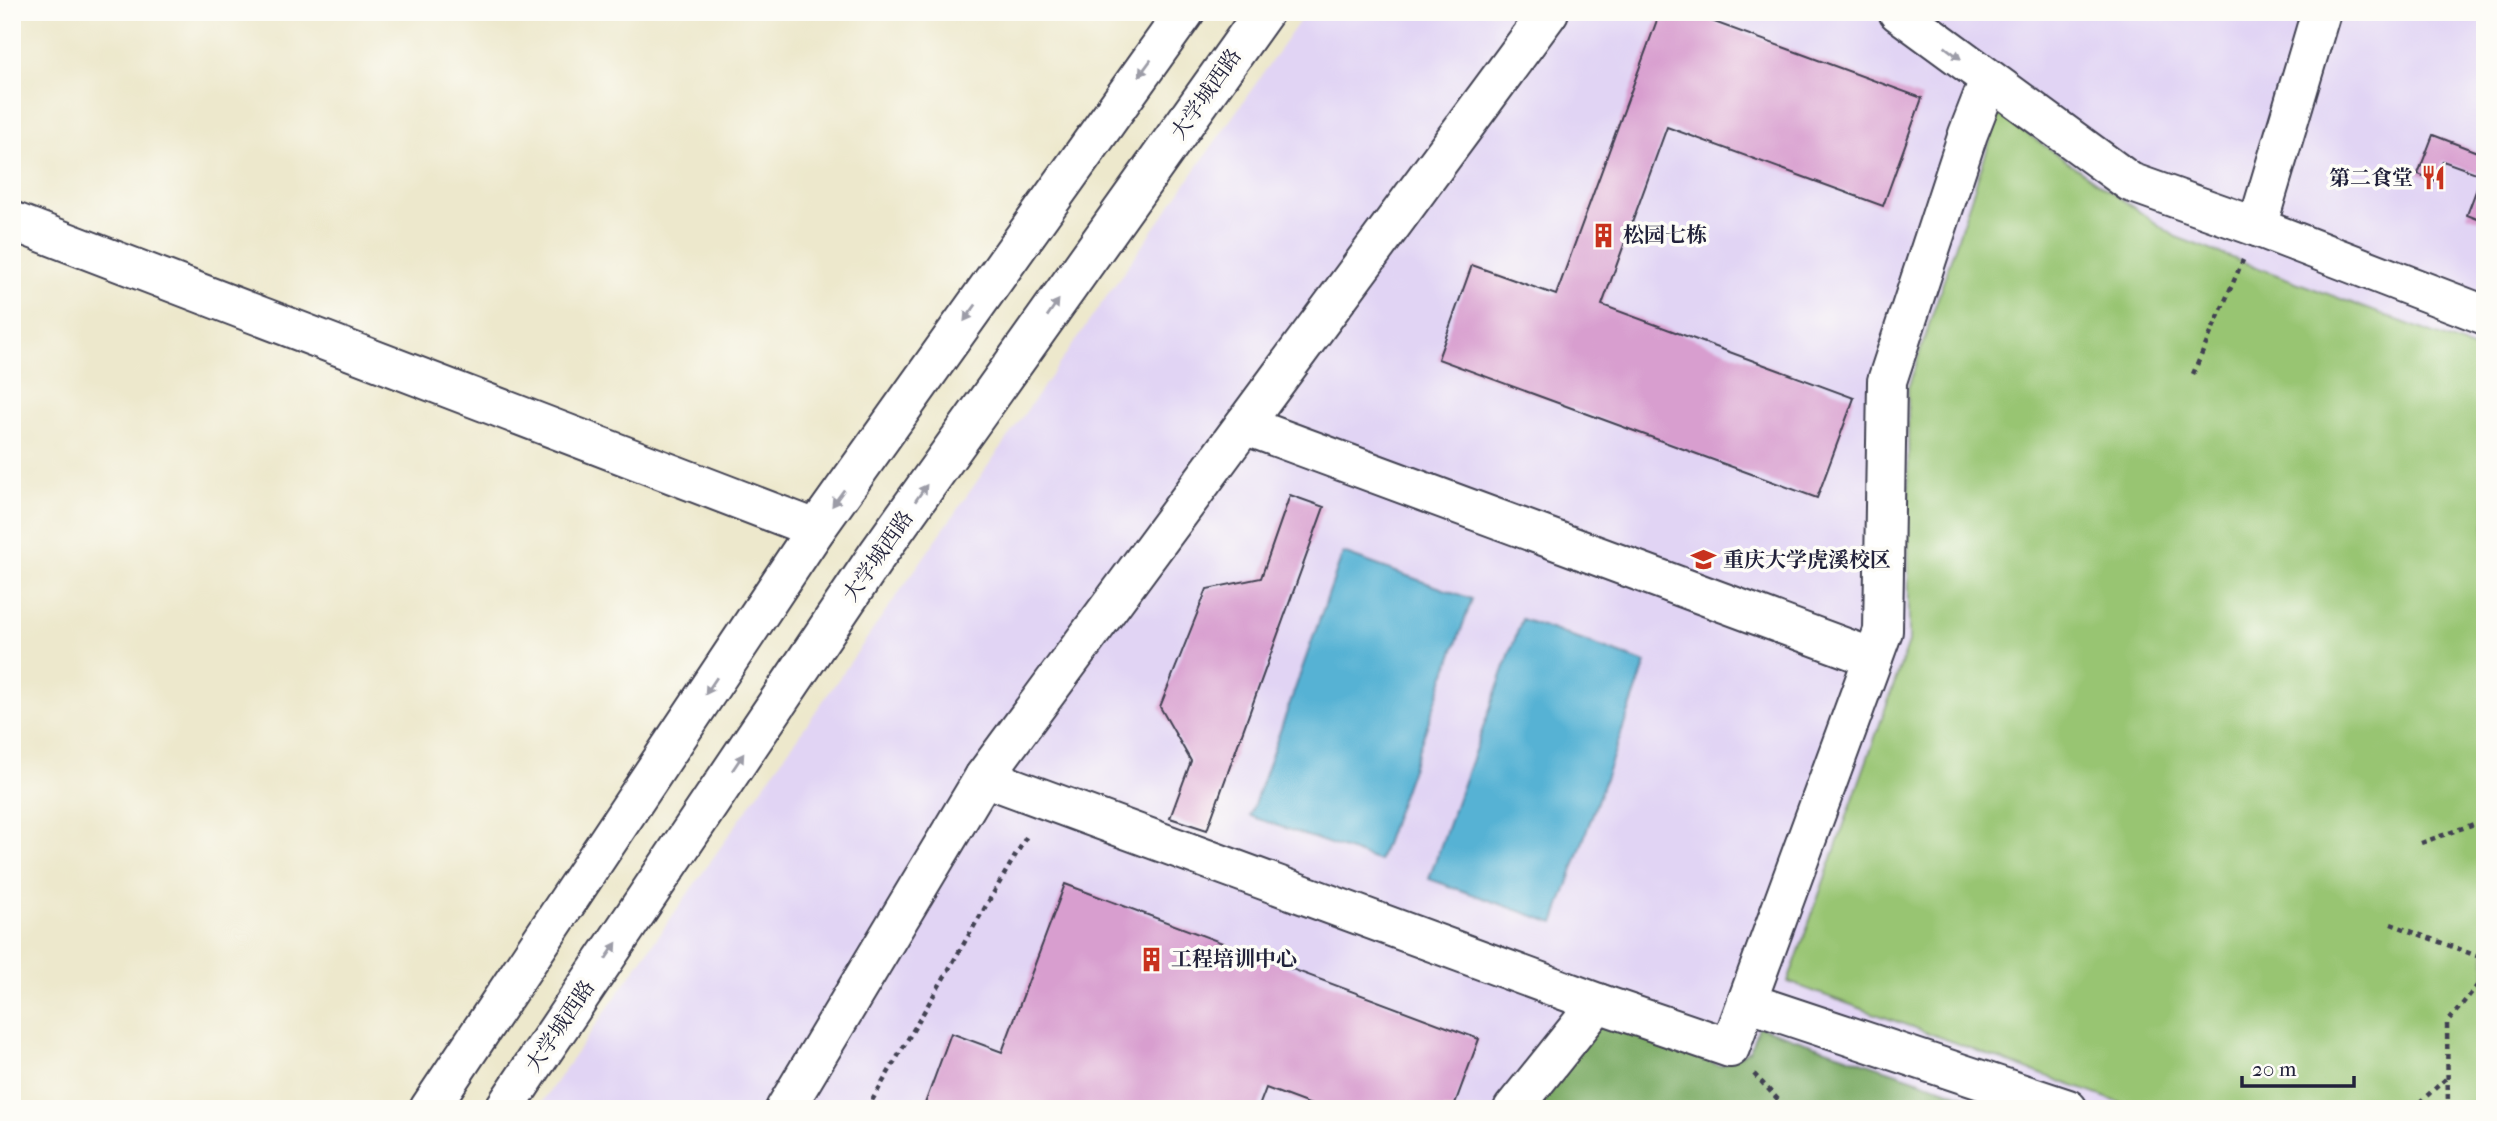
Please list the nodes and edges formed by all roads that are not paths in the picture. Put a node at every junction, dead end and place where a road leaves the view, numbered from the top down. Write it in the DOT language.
graph roads {
  1 [pos="1185,12"];
  2 [pos="1264,12"];
  3 [pos="1549,12"];
  4 [pos="1898,12"];
  5 [pos="1941,12"];
  6 [pos="2321,12"];
  7 [pos="1989,80"];
  8 [pos="12,221"];
  9 [pos="2257,227"];
  10 [pos="2485,315"];
  11 [pos="1244,425"];
  12 [pos="816,529"];
  13 [pos="1873,658"];
  14 [pos="984,777"];
  15 [pos="1747,1002"];
  16 [pos="1598,1003"];
  17 [pos="429,1109"];
  18 [pos="505,1109"];
  19 [pos="785,1109"];
  20 [pos="1513,1109"];
  21 [pos="2068,1109"];
  1 -- 12 [label="main road, one-way"];
  18 -- 2 [label="main road, 大学城西路, one-way"];
  3 -- 11 [label="main road"];
  4 -- 7 [label="main road, one-way"];
  5 -- 9 [label="main road"];
  6 -- 9 [label="main road"];
  7 -- 9 [label="main road"];
  7 -- 13 [label="main road"];
  8 -- 12 [label="main road"];
  9 -- 10 [label="main road"];
  11 -- 13 [label="main road"];
  11 -- 14 [label="main road"];
  12 -- 17 [label="main road, one-way"];
  13 -- 15 [label="main road"];
  14 -- 16 [label="main road"];
  14 -- 19 [label="main road"];
  15 -- 16 [label="main road"];
  15 -- 21 [label="main road"];
  16 -- 20 [label="main road"];
}
